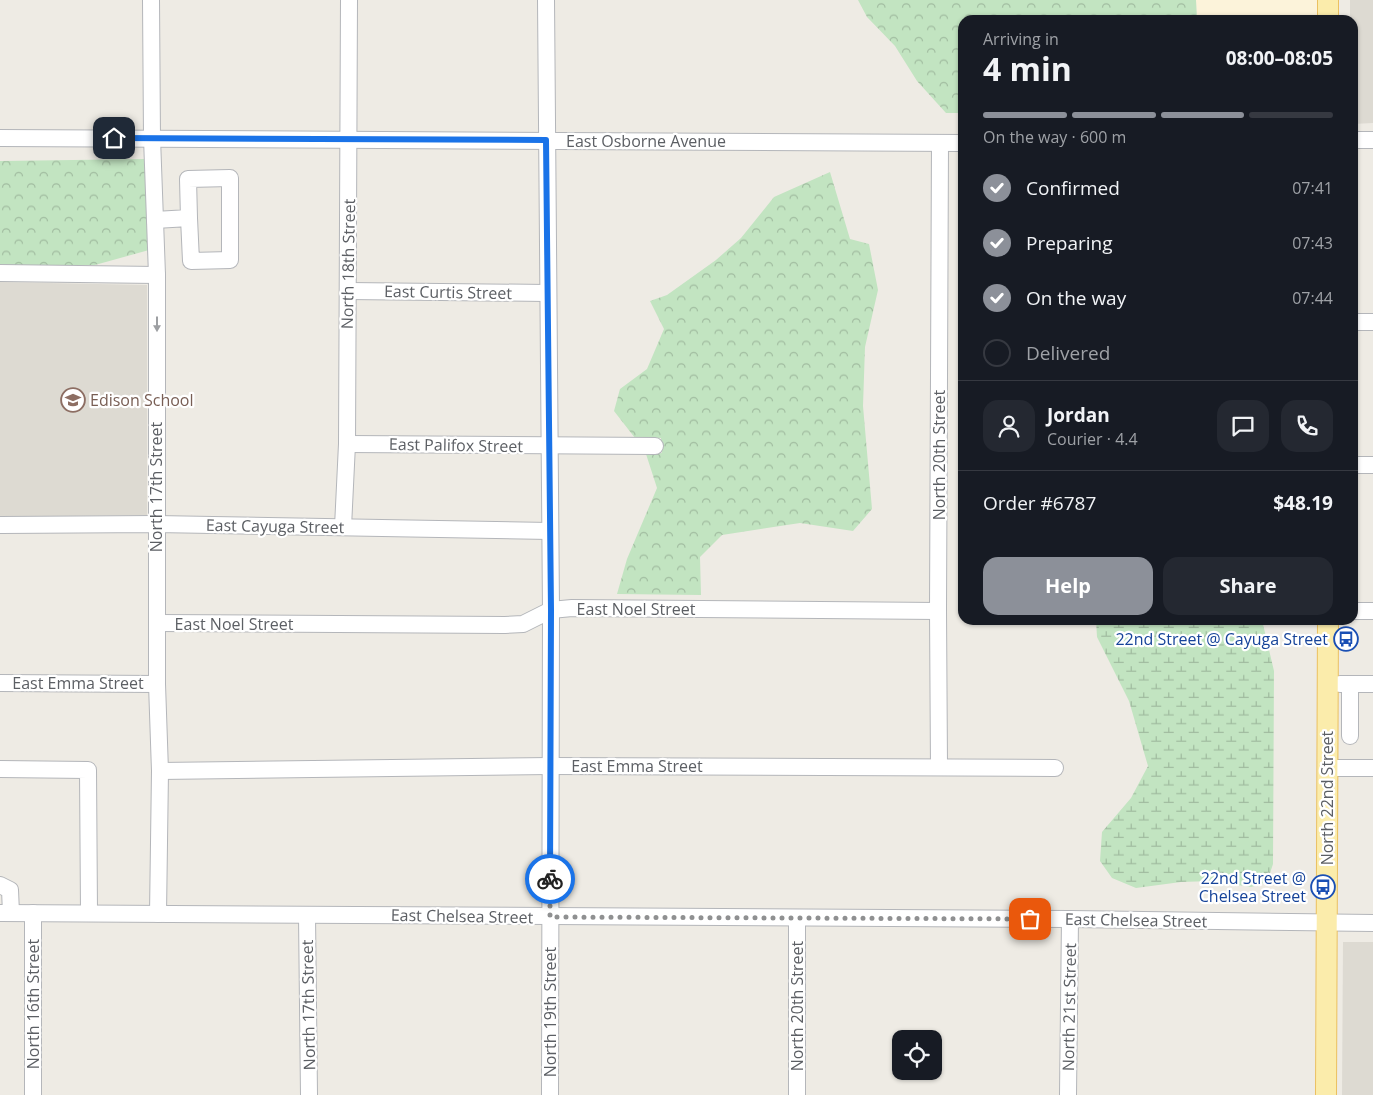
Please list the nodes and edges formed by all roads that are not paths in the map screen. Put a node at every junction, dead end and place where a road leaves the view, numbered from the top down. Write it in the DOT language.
graph roads {
  1 [pos="151,0"];
  2 [pos="349,0"];
  3 [pos="546,0"];
  4 [pos="1328,0"];
  5 [pos="1328,15"];
  6 [pos="0,138"];
  7 [pos="152,138"];
  8 [pos="350,139"];
  9 [pos="546,140"];
  10 [pos="1358,140"];
  11 [pos="1373,140"];
  12 [pos="940,143"];
  13 [pos="958,143"];
  14 [pos="189,218"];
  15 [pos="155,220"];
  16 [pos="0,273"];
  17 [pos="157,275"];
  18 [pos="348,291"];
  19 [pos="547,293"];
  20 [pos="1358,322"];
  21 [pos="1373,322"];
  22 [pos="347,444"];
  23 [pos="549,446"];
  24 [pos="655,446"];
  25 [pos="1358,465"];
  26 [pos="1373,465"];
  27 [pos="156,524"];
  28 [pos="0,525"];
  29 [pos="344,528"];
  30 [pos="550,531"];
  31 [pos="551,610"];
  32 [pos="938,611"];
  33 [pos="1358,611"];
  34 [pos="1373,611"];
  35 [pos="157,623"];
  36 [pos="1328,625"];
  37 [pos="0,683"];
  38 [pos="156,684"];
  39 [pos="1327,684"];
  40 [pos="1350,684"];
  41 [pos="1373,684"];
  42 [pos="1350,736"];
  43 [pos="550,766"];
  44 [pos="939,767"];
  45 [pos="1055,768"];
  46 [pos="1327,768"];
  47 [pos="1373,768"];
  48 [pos="0,769"];
  49 [pos="160,771"];
  50 [pos="0,885"];
  51 [pos="5,913"];
  52 [pos="32,913"];
  53 [pos="89,913"];
  54 [pos="158,914"];
  55 [pos="307,915"];
  56 [pos="550,917"];
  57 [pos="796,918"];
  58 [pos="1070,919"];
  59 [pos="1327,923"];
  60 [pos="1373,923"];
  61 [pos="32,1095"];
  62 [pos="309,1095"];
  63 [pos="550,1095"];
  64 [pos="796,1095"];
  65 [pos="1068,1095"];
  66 [pos="1326,1095"];
  1 -- 7 [label="street, North 17th Street"];
  2 -- 8 [label="street, North 18th Street"];
  3 -- 9 [label="street, North 19th Street"];
  4 -- 5 [label="main road"];
  6 -- 7 [label="street, East Osborne Avenue"];
  7 -- 8 [label="street, East Osborne Avenue"];
  7 -- 15 [label="street, North 17th Street"];
  8 -- 9 [label="street, East Osborne Avenue"];
  8 -- 18 [label="street, North 18th Street"];
  9 -- 12 [label="street, East Osborne Avenue"];
  9 -- 19 [label="street, North 19th Street"];
  10 -- 11 [label="street"];
  12 -- 13 [label="street, East Osborne Avenue"];
  12 -- 32 [label="street, North 20th Street"];
  14 -- 14 [label="street"];
  14 -- 15 [label="street"];
  15 -- 17 [label="street, North 17th Street"];
  16 -- 17 [label="street"];
  17 -- 27 [label="street, North 17th Street, one-way"];
  18 -- 19 [label="street, East Curtis Street"];
  18 -- 22 [label="street, North 18th Street"];
  19 -- 23 [label="street, North 19th Street"];
  20 -- 21 [label="street"];
  22 -- 23 [label="street, East Palifox Street"];
  22 -- 29 [label="street, North 18th Street"];
  23 -- 24 [label="street, East Palifox Street"];
  23 -- 30 [label="street, North 19th Street"];
  25 -- 26 [label="street"];
  27 -- 28 [label="street, East Cayuga Street"];
  27 -- 29 [label="street, East Cayuga Street"];
  27 -- 35 [label="street, North 17th Street"];
  29 -- 30 [label="street, East Cayuga Street"];
  30 -- 31 [label="street, North 19th Street"];
  31 -- 32 [label="street, East Noel Street"];
  31 -- 35 [label="street, East Noel Street"];
  31 -- 43 [label="street, North 19th Street"];
  32 -- 44 [label="street, North 20th Street"];
  33 -- 34 [label="street"];
  35 -- 38 [label="street, North 17th Street"];
  36 -- 39 [label="main road, North 22nd Street"];
  37 -- 38 [label="street, East Emma Street"];
  38 -- 49 [label="street, North 17th Street"];
  39 -- 40 [label="street"];
  39 -- 46 [label="main road, North 22nd Street"];
  40 -- 41 [label="street"];
  40 -- 42 [label="street"];
  43 -- 44 [label="street, East Emma Street"];
  43 -- 49 [label="street, East Emma Street"];
  43 -- 56 [label="street, North 19th Street"];
  44 -- 45 [label="street, East Emma Street"];
  46 -- 47 [label="street"];
  46 -- 59 [label="main road, North 22nd Street"];
  48 -- 53 [label="street"];
  49 -- 54 [label="street, North 17th Street"];
  50 -- 51 [label="street"];
  51 -- 52 [label="street, East Chelsea Street"];
  52 -- 53 [label="street, East Chelsea Street"];
  52 -- 61 [label="street, North 16th Street"];
  53 -- 54 [label="street, East Chelsea Street"];
  54 -- 55 [label="street, East Chelsea Street"];
  55 -- 56 [label="street, East Chelsea Street"];
  55 -- 62 [label="street, North 17th Street"];
  56 -- 57 [label="street, East Chelsea Street"];
  56 -- 63 [label="street, North 19th Street"];
  57 -- 58 [label="street, East Chelsea Street"];
  57 -- 64 [label="street, North 20th Street"];
  58 -- 59 [label="street, East Chelsea Street"];
  58 -- 65 [label="street, North 21st Street"];
  59 -- 60 [label="street, East Chelsea Street"];
  59 -- 66 [label="main road, North 22nd Street"];
}
